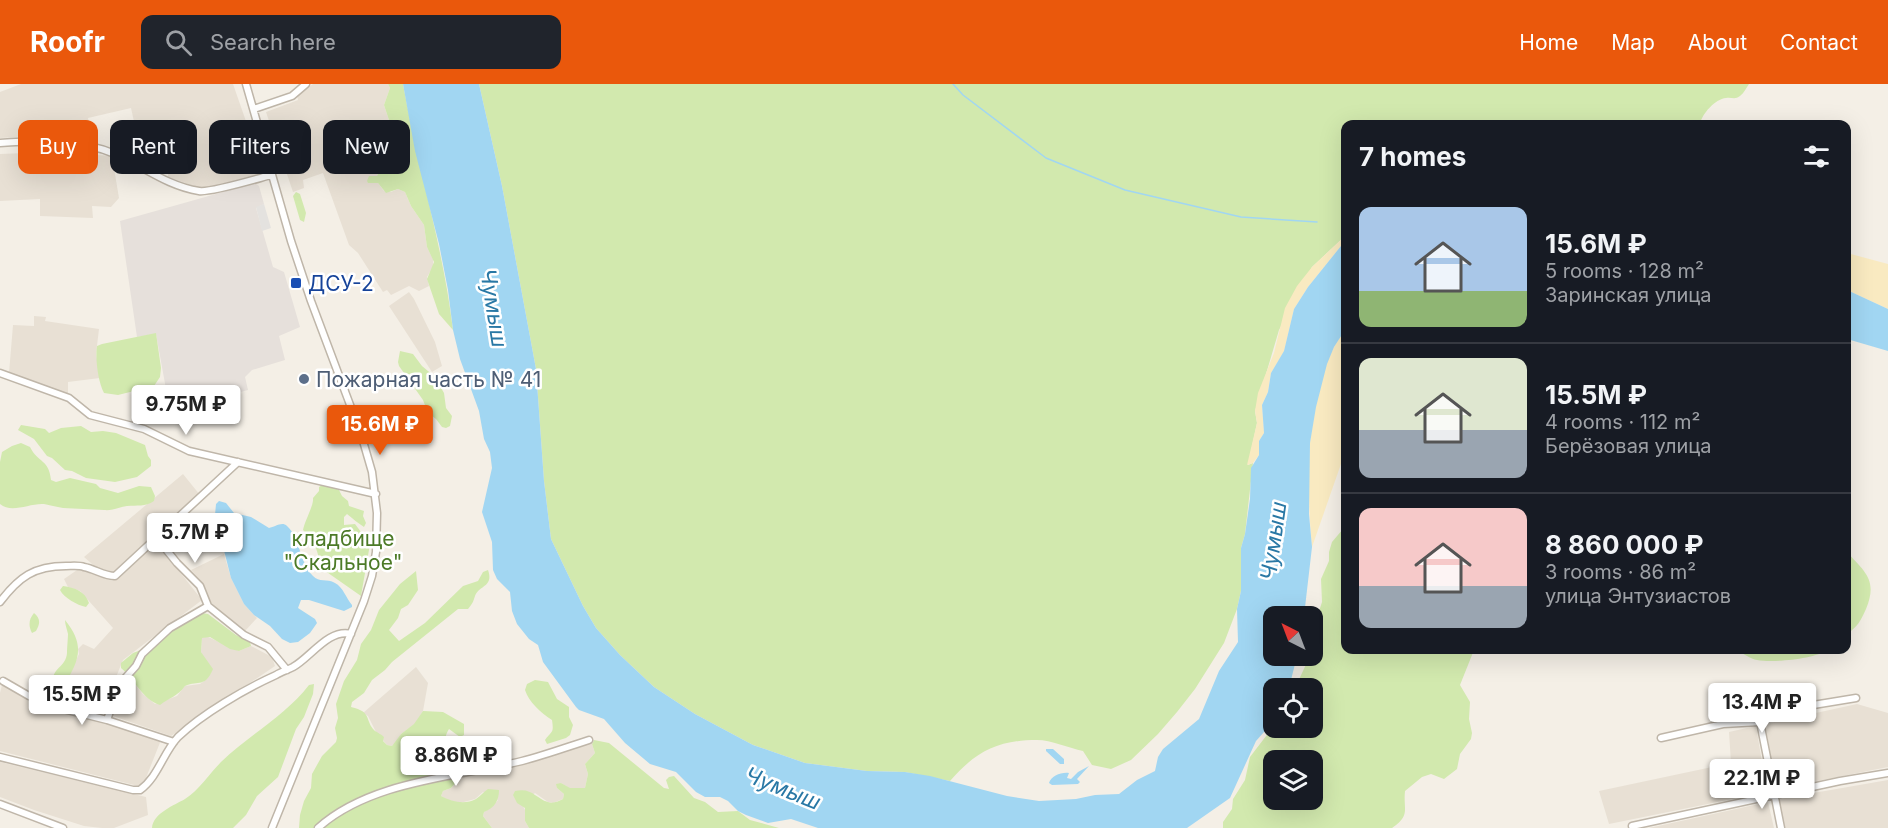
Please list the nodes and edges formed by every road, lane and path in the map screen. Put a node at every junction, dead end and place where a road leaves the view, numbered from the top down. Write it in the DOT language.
graph roads {
  1 [pos="246,84"];
  2 [pos="306,84"];
  3 [pos="254,109"];
  4 [pos="0,143"];
  5 [pos="271,176"];
  6 [pos="0,373"];
  7 [pos="238,462"];
  8 [pos="376,494"];
  9 [pos="156,537"];
  10 [pos="0,602"];
  11 [pos="208,606"];
  12 [pos="351,634"];
  13 [pos="287,670"];
  14 [pos="3,681"];
  15 [pos="1857,698"];
  16 [pos="107,720"];
  17 [pos="1760,722"];
  18 [pos="1661,738"];
  19 [pos="589,740"];
  20 [pos="174,742"];
  21 [pos="0,757"];
  22 [pos="1888,773"];
  23 [pos="1773,796"];
  24 [pos="0,804"];
  25 [pos="1632,826"];
  26 [pos="63,828"];
  27 [pos="272,828"];
  28 [pos="318,828"];
  29 [pos="1781,828"];
  1 -- 3 [label="street"];
  2 -- 3 [label="street"];
  3 -- 5 [label="street"];
  4 -- 5 [label="street"];
  5 -- 8 [label="street"];
  6 -- 7 [label="street"];
  7 -- 8 [label="street"];
  7 -- 9 [label="street"];
  8 -- 12 [label="street"];
  9 -- 10 [label="street"];
  9 -- 11 [label="street"];
  11 -- 13 [label="street"];
  11 -- 16 [label="street"];
  12 -- 13 [label="street"];
  12 -- 27 [label="street"];
  13 -- 20 [label="street"];
  14 -- 16 [label="street"];
  15 -- 17 [label="street"];
  16 -- 20 [label="street"];
  17 -- 18 [label="street"];
  17 -- 23 [label="street"];
  19 -- 28 [label="street"];
  20 -- 21 [label="street"];
  22 -- 23 [label="street"];
  23 -- 25 [label="street"];
  23 -- 29 [label="street"];
  24 -- 26 [label="street"];
}
